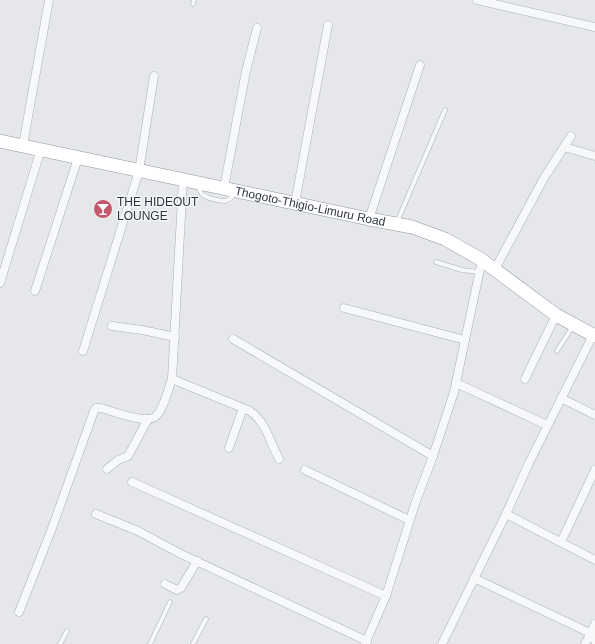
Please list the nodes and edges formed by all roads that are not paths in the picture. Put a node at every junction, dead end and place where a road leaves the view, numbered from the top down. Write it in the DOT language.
graph roads {
  1 [pos="48,0"];
  2 [pos="477,0"];
  3 [pos="491,2"];
  4 [pos="328,25"];
  5 [pos="595,27"];
  6 [pos="257,28"];
  7 [pos="420,65"];
  8 [pos="154,76"];
  9 [pos="445,110"];
  10 [pos="571,136"];
  11 [pos="0,142"];
  12 [pos="23,145"];
  13 [pos="564,147"];
  14 [pos="41,150"];
  15 [pos="595,156"];
  16 [pos="78,158"];
  17 [pos="139,170"];
  18 [pos="183,180"];
  19 [pos="230,189"];
  20 [pos="295,203"];
  21 [pos="369,219"];
  22 [pos="396,224"];
  23 [pos="436,262"];
  24 [pos="480,266"];
  25 [pos="495,269"];
  26 [pos="0,283"];
  27 [pos="35,291"];
  28 [pos="344,308"];
  29 [pos="556,314"];
  30 [pos="574,324"];
  31 [pos="112,326"];
  32 [pos="594,335"];
  33 [pos="175,338"];
  34 [pos="234,339"];
  35 [pos="465,340"];
  36 [pos="83,351"];
  37 [pos="557,351"];
  38 [pos="172,379"];
  39 [pos="525,379"];
  40 [pos="456,383"];
  41 [pos="561,398"];
  42 [pos="243,408"];
  43 [pos="595,415"];
  44 [pos="148,419"];
  45 [pos="547,426"];
  46 [pos="229,448"];
  47 [pos="432,456"];
  48 [pos="279,459"];
  49 [pos="107,469"];
  50 [pos="305,470"];
  51 [pos="595,470"];
  52 [pos="132,482"];
  53 [pos="96,514"];
  54 [pos="506,514"];
  55 [pos="410,520"];
  56 [pos="561,542"];
  57 [pos="595,560"];
  58 [pos="197,561"];
  59 [pos="474,578"];
  60 [pos="165,584"];
  61 [pos="386,596"];
  62 [pos="170,602"];
  63 [pos="19,612"];
  64 [pos="206,619"];
  65 [pos="595,624"];
  66 [pos="68,631"];
  67 [pos="590,633"];
  68 [pos="595,641"];
  69 [pos="366,642"];
  70 [pos="445,643"];
  71 [pos="60,644"];
  72 [pos="150,644"];
  73 [pos="193,644"];
  74 [pos="585,644"];
  1 -- 12 [label="street"];
  2 -- 3 [label="street"];
  3 -- 5 [label="street"];
  4 -- 20 [label="street"];
  6 -- 19 [label="street"];
  7 -- 21 [label="street"];
  8 -- 17 [label="street"];
  9 -- 22 [label="lane"];
  10 -- 13 [label="street"];
  11 -- 12 [label="highway, Thogoto-Thigio-Limuru Road"];
  12 -- 14 [label="highway, Thogoto-Thigio-Limuru Road"];
  13 -- 15 [label="street"];
  13 -- 25 [label="street"];
  14 -- 16 [label="highway, Thogoto-Thigio-Limuru Road"];
  14 -- 26 [label="street"];
  16 -- 17 [label="highway, Thogoto-Thigio-Limuru Road"];
  16 -- 27 [label="street"];
  17 -- 18 [label="highway, Thogoto-Thigio-Limuru Road"];
  17 -- 36 [label="street"];
  18 -- 19 [label="highway, Thogoto-Thigio-Limuru Road"];
  18 -- 33 [label="street"];
  19 -- 20 [label="highway, Thogoto-Thigio-Limuru Road"];
  20 -- 21 [label="highway, Thogoto-Thigio-Limuru Road"];
  21 -- 22 [label="highway, Thogoto-Thigio-Limuru Road"];
  22 -- 24 [label="highway, Thogoto-Thigio-Limuru Road"];
  23 -- 24 [label="lane"];
  24 -- 25 [label="highway, Thogoto-Thigio-Limuru Road"];
  24 -- 35 [label="street"];
  25 -- 29 [label="highway, Thogoto-Thigio-Limuru Road"];
  28 -- 35 [label="street"];
  29 -- 30 [label="highway, Thogoto-Thigio-Limuru Road"];
  29 -- 39 [label="street"];
  30 -- 32 [label="highway, Thogoto-Thigio-Limuru Road"];
  30 -- 37 [label="lane"];
  31 -- 33 [label="street"];
  32 -- 41 [label="street"];
  33 -- 38 [label="street"];
  34 -- 47 [label="street"];
  35 -- 40 [label="street"];
  38 -- 42 [label="street"];
  38 -- 44 [label="street"];
  40 -- 45 [label="street"];
  40 -- 47 [label="street"];
  41 -- 43 [label="street"];
  41 -- 45 [label="street"];
  42 -- 46 [label="street"];
  42 -- 48 [label="street"];
  44 -- 49 [label="street"];
  44 -- 63 [label="street"];
  45 -- 54 [label="street"];
  47 -- 55 [label="street"];
  50 -- 55 [label="street"];
  51 -- 56 [label="street"];
  52 -- 61 [label="street"];
  53 -- 58 [label="street"];
  54 -- 56 [label="street"];
  54 -- 59 [label="street"];
  55 -- 61 [label="street"];
  56 -- 57 [label="street"];
  58 -- 60 [label="street"];
  58 -- 69 [label="street"];
  59 -- 67 [label="street"];
  59 -- 70 [label="street"];
  61 -- 69 [label="street"];
  62 -- 72 [label="lane"];
  64 -- 73 [label="lane"];
  65 -- 67 [label="street"];
  66 -- 71 [label="lane"];
  67 -- 68 [label="street"];
  67 -- 74 [label="street"];
}
